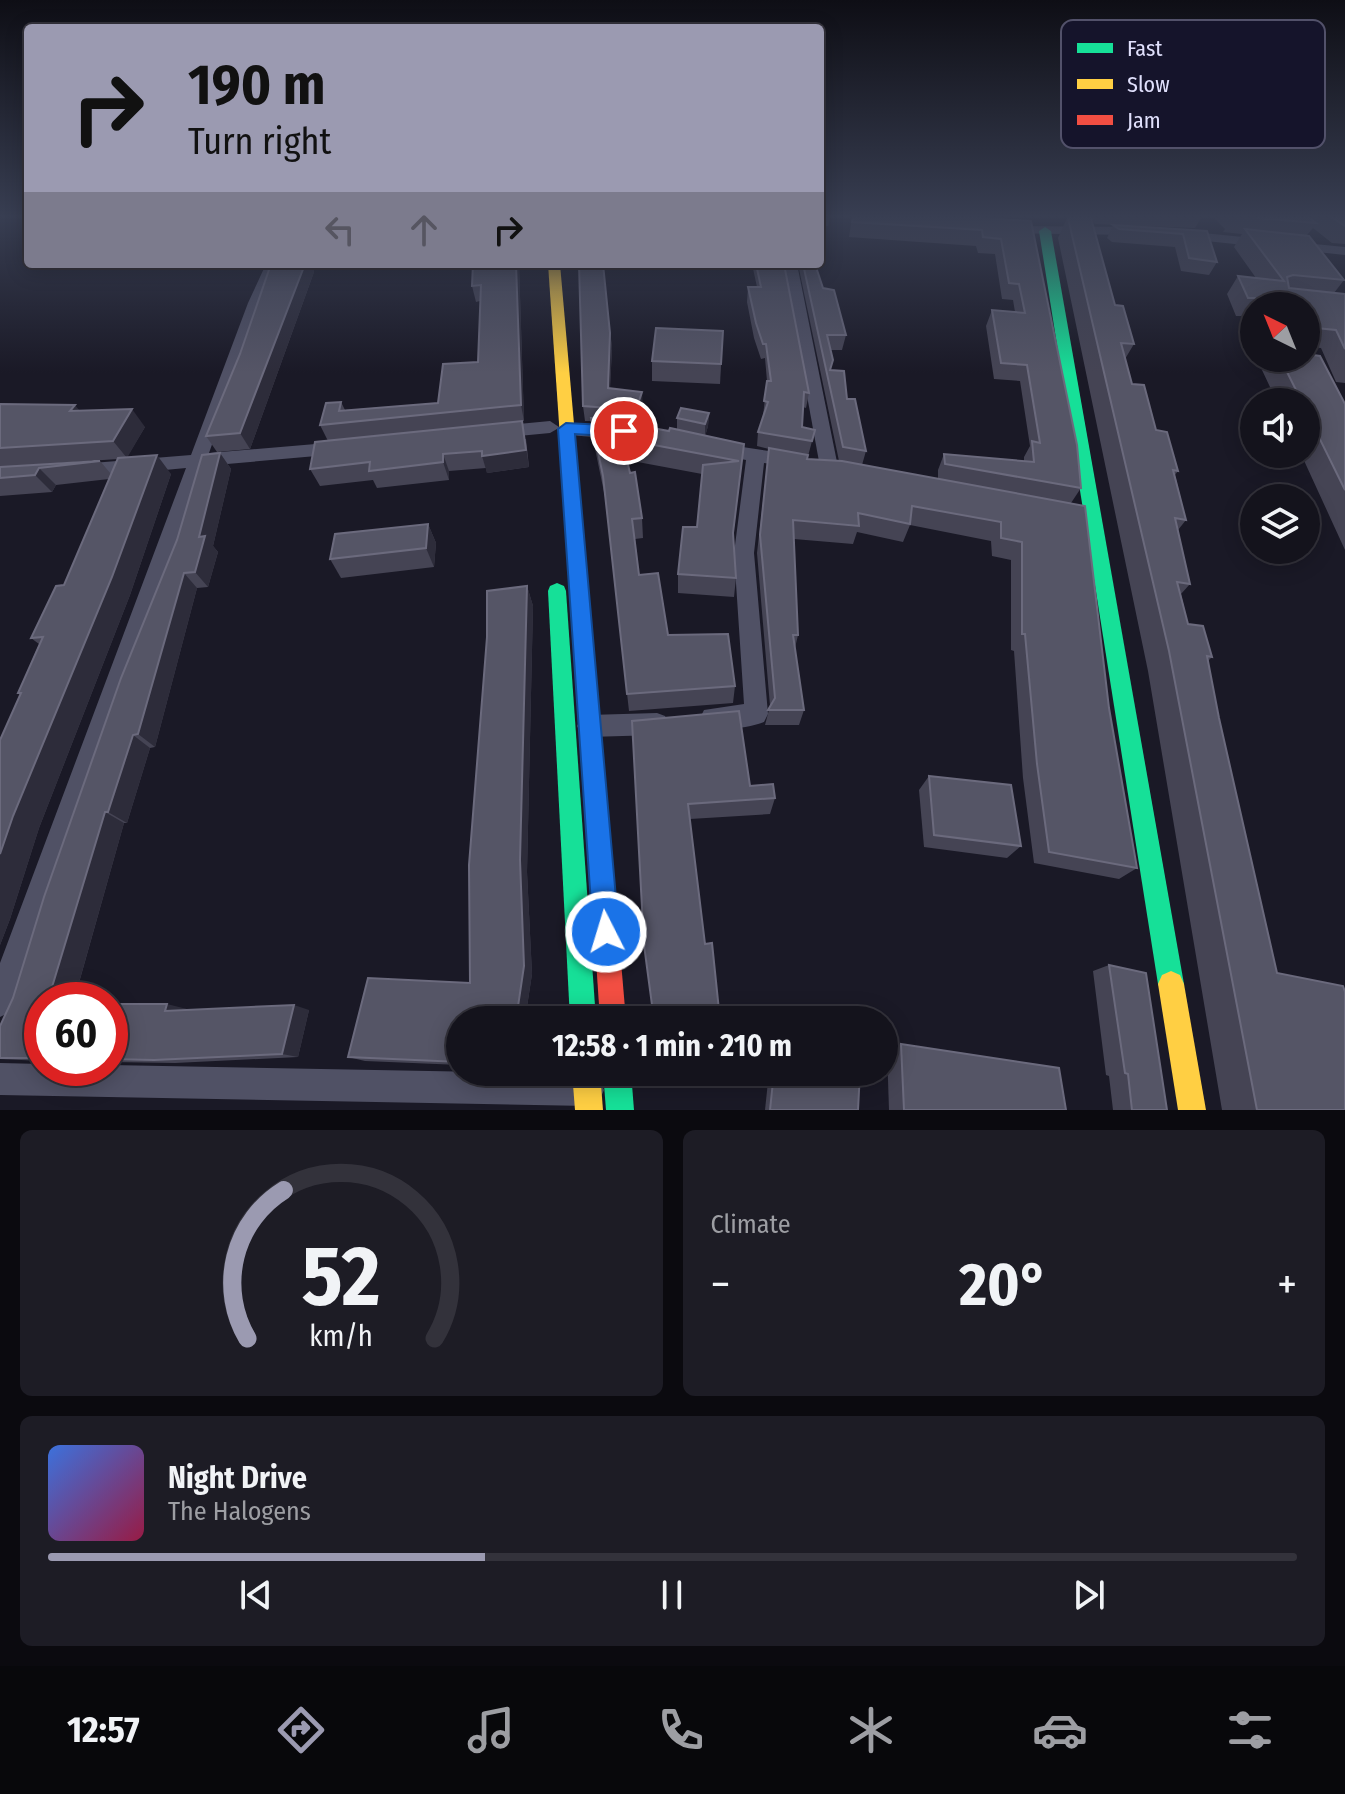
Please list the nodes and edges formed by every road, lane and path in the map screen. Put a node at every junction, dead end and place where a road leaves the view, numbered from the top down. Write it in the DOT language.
graph roads {
  1 [pos="270,270"];
  2 [pos="542,270"];
  3 [pos="554,270"];
  4 [pos="791,270"];
  5 [pos="1051,270"];
  6 [pos="558,428"];
  7 [pos="637,434"];
  8 [pos="474,435"];
  9 [pos="351,447"];
  10 [pos="702,447"];
  11 [pos="756,454"];
  12 [pos="198,463"];
  13 [pos="61,472"];
  14 [pos="554,505"];
  15 [pos="556,567"];
  16 [pos="589,726"];
  17 [pos="0,1002"];
  18 [pos="582,1006"];
  19 [pos="612,1006"];
  20 [pos="0,1079"];
  21 [pos="618,1086"];
  22 [pos="588,1091"];
  23 [pos="620,1110"];
  24 [pos="1192,1110"];
  1 -- 12 [label="street"];
  2 -- 6 [label="main road"];
  3 -- 6 [label="main road"];
  4 -- 11 [label="street"];
  5 -- 24 [label="main road"];
  6 -- 7 [label="street"];
  6 -- 8 [label="street"];
  6 -- 14 [label="main road"];
  6 -- 16 [label="main road"];
  9 -- 12 [label="street"];
  10 -- 11 [label="street"];
  11 -- 16 [label="street"];
  12 -- 13 [label="street"];
  12 -- 17 [label="street"];
  15 -- 18 [label="main road"];
  16 -- 19 [label="main road"];
  20 -- 22 [label="street"];
  21 -- 23 [label="main road"];
}
